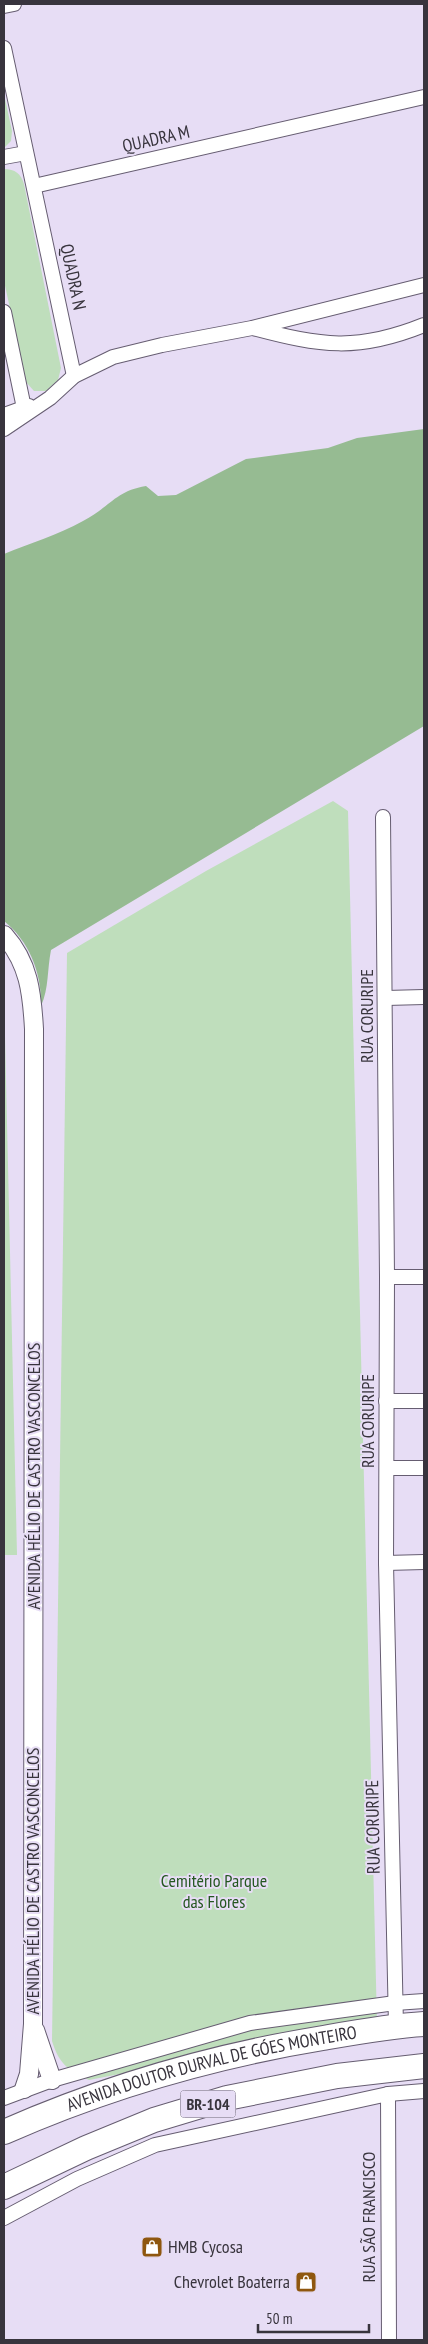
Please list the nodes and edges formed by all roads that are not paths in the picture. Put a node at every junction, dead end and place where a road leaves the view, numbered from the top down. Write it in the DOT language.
graph roads {
  1 [pos="14,4"];
  2 [pos="4,6"];
  3 [pos="4,48"];
  4 [pos="424,97"];
  5 [pos="26,154"];
  6 [pos="4,158"];
  7 [pos="34,186"];
  8 [pos="424,284"];
  9 [pos="4,312"];
  10 [pos="424,325"];
  11 [pos="252,328"];
  12 [pos="74,376"];
  13 [pos="50,398"];
  14 [pos="24,408"];
  15 [pos="4,415"];
  16 [pos="4,429"];
  17 [pos="383,817"];
  18 [pos="4,936"];
  19 [pos="424,997"];
  20 [pos="386,998"];
  21 [pos="387,1276"];
  22 [pos="424,1276"];
  23 [pos="386,1401"];
  24 [pos="424,1401"];
  25 [pos="388,1468"];
  26 [pos="424,1468"];
  27 [pos="424,1562"];
  28 [pos="386,1563"];
  29 [pos="424,2001"];
  30 [pos="395,2003"];
  31 [pos="33,2024"];
  32 [pos="424,2024"];
  33 [pos="396,2026"];
  34 [pos="424,2066"];
  35 [pos="52,2080"];
  36 [pos="24,2089"];
  37 [pos="424,2091"];
  38 [pos="388,2094"];
  39 [pos="4,2098"];
  40 [pos="4,2132"];
  41 [pos="4,2187"];
  42 [pos="4,2218"];
  43 [pos="389,2340"];
  1 -- 2 [label="street"];
  3 -- 5 [label="street"];
  4 -- 7 [label="street, QUADRA M"];
  5 -- 6 [label="street"];
  5 -- 7 [label="street"];
  7 -- 12 [label="street, QUADRA N"];
  8 -- 11 [label="street"];
  9 -- 14 [label="street"];
  10 -- 11 [label="street"];
  11 -- 12 [label="street"];
  12 -- 13 [label="street"];
  13 -- 14 [label="street"];
  13 -- 16 [label="street"];
  14 -- 15 [label="street"];
  17 -- 20 [label="street, RUA CORURIPE"];
  18 -- 31 [label="street, AVENIDA HÉLIO DE CASTRO VASCONCELOS"];
  19 -- 20 [label="street"];
  20 -- 21 [label="street, RUA CORURIPE"];
  21 -- 22 [label="street"];
  21 -- 23 [label="street, RUA CORURIPE"];
  23 -- 24 [label="street"];
  23 -- 25 [label="street, RUA CORURIPE"];
  25 -- 26 [label="street"];
  25 -- 28 [label="street, RUA CORURIPE"];
  27 -- 28 [label="street"];
  28 -- 30 [label="street, RUA CORURIPE"];
  29 -- 30 [label="street"];
  30 -- 33 [label="street, RUA CORURIPE"];
  30 -- 35 [label="street"];
  31 -- 35 [label="street, AVENIDA HÉLIO DE CASTRO VASCONCELOS"];
  31 -- 36 [label="street, AVENIDA HÉLIO DE CASTRO VASCONCELOS"];
  32 -- 33 [label="highway, AVENIDA DOUTOR DURVAL DE GÓES MONTEIRO / BR-104"];
  33 -- 40 [label="highway, AVENIDA DOUTOR DURVAL DE GÓES MONTEIRO / BR-104"];
  34 -- 41 [label="highway, AVENIDA DOUTOR DURVAL DE GÓES MONTEIRO / BR-104"];
  35 -- 36 [label="street"];
  36 -- 39 [label="street"];
  37 -- 38 [label="street"];
  38 -- 42 [label="street"];
  38 -- 43 [label="street, RUA SÃO FRANCISCO"];
}
